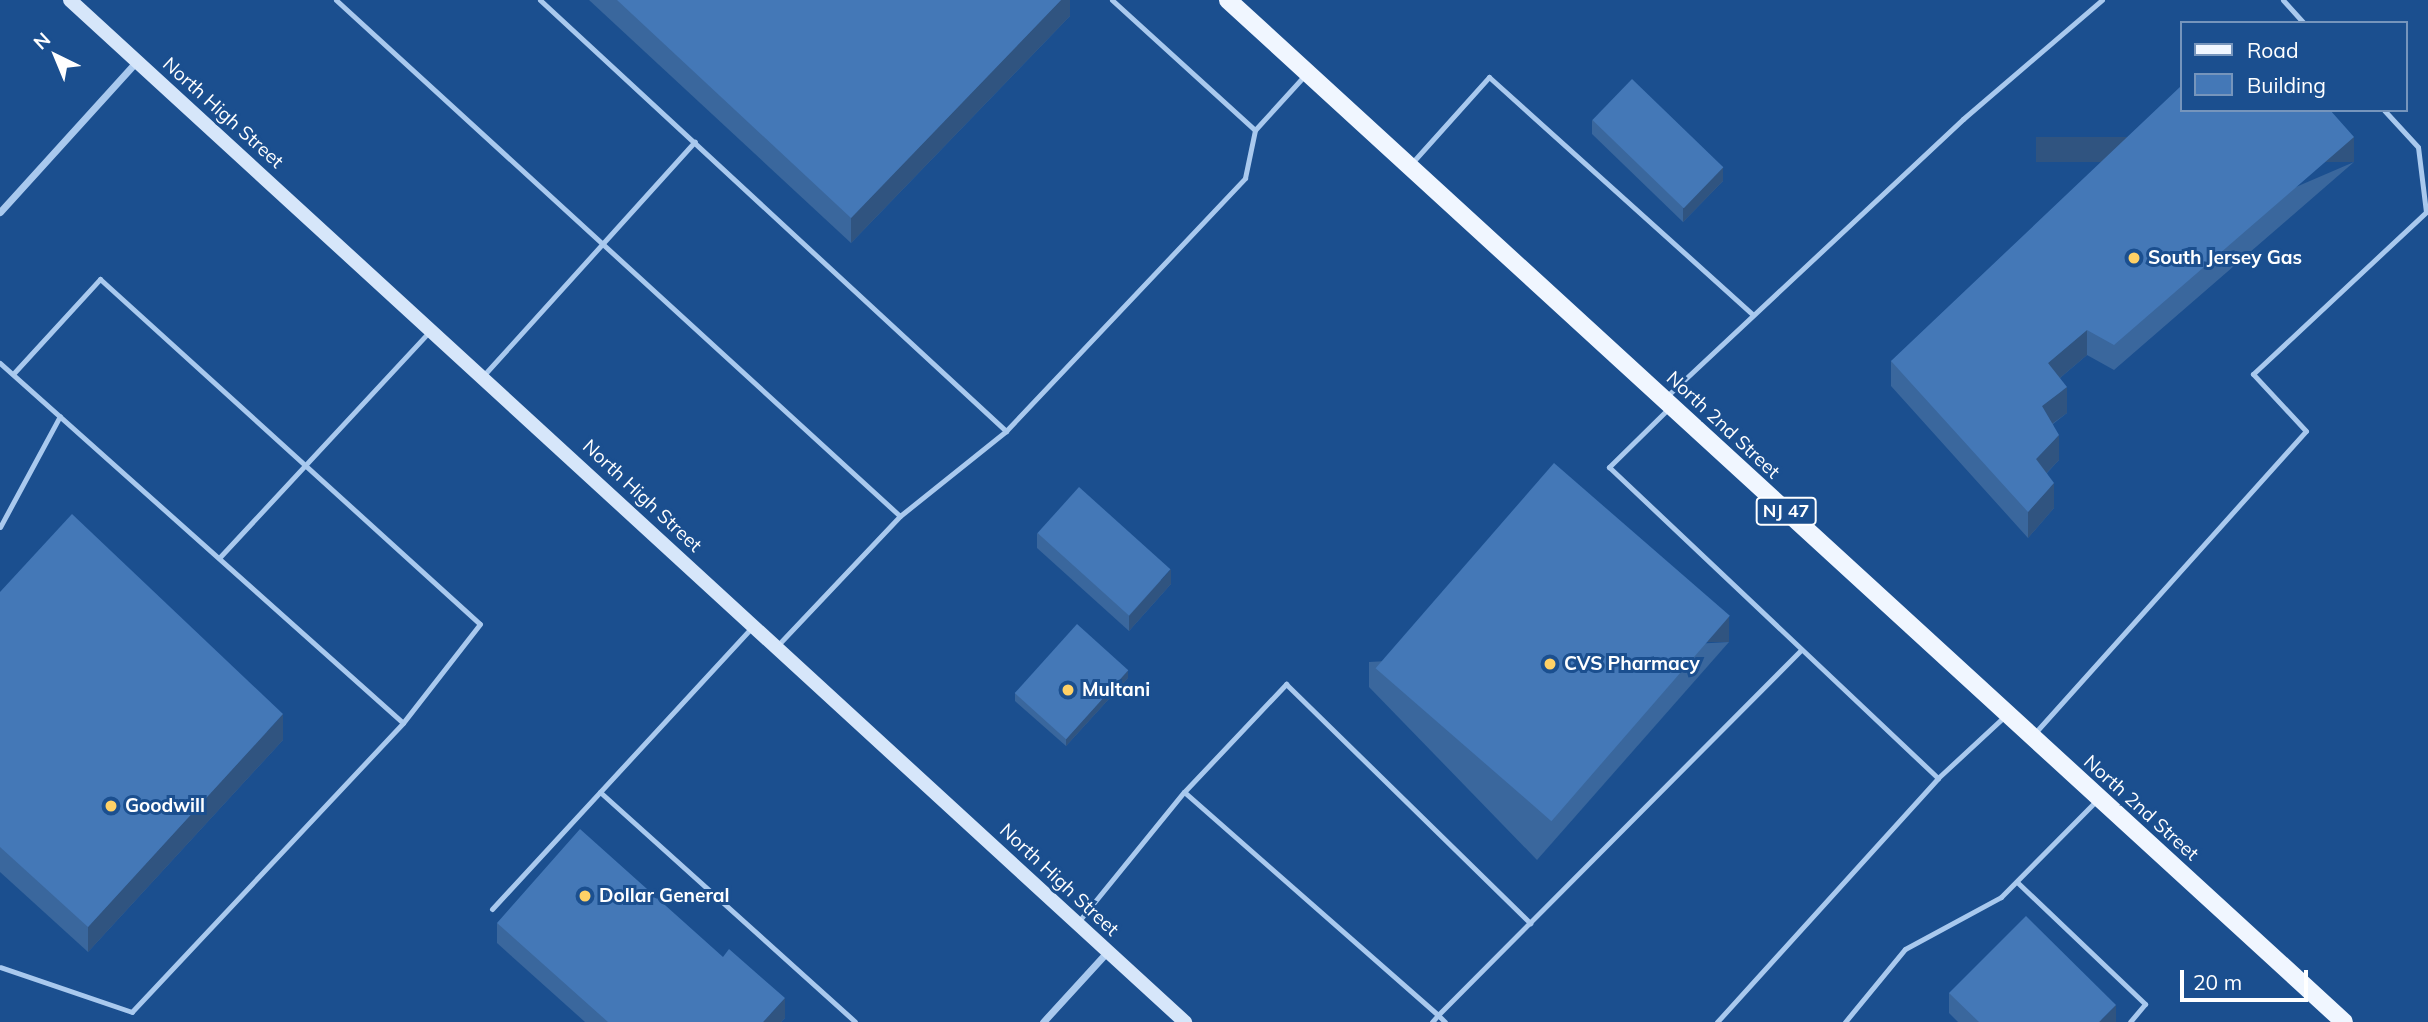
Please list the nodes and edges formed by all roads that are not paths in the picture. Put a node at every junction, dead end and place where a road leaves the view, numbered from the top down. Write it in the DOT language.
graph roads {
  1 [pos="70,0"];
  2 [pos="336,0"];
  3 [pos="540,0"];
  4 [pos="1112,0"];
  5 [pos="1228,0"];
  6 [pos="2102,0"];
  7 [pos="2283,0"];
  8 [pos="2302,21"];
  9 [pos="137,61"];
  10 [pos="1307,72"];
  11 [pos="2386,112"];
  12 [pos="1255,130"];
  13 [pos="695,141"];
  14 [pos="1409,166"];
  15 [pos="0,212"];
  16 [pos="602,243"];
  17 [pos="1753,315"];
  18 [pos="431,329"];
  19 [pos="0,363"];
  20 [pos="13,374"];
  21 [pos="483,376"];
  22 [pos="1667,402"];
  23 [pos="60,416"];
  24 [pos="1006,432"];
  25 [pos="305,464"];
  26 [pos="900,516"];
  27 [pos="0,527"];
  28 [pos="219,558"];
  29 [pos="754,625"];
  30 [pos="776,646"];
  31 [pos="1800,651"];
  32 [pos="2008,714"];
  33 [pos="403,723"];
  34 [pos="2032,737"];
  35 [pos="1938,779"];
  36 [pos="600,792"];
  37 [pos="1184,792"];
  38 [pos="2099,798"];
  39 [pos="2017,882"];
  40 [pos="492,909"];
  41 [pos="1530,923"];
  42 [pos="1077,924"];
  43 [pos="1108,951"];
  44 [pos="0,967"];
  45 [pos="1438,1015"];
  46 [pos="855,1022"];
  47 [pos="1044,1022"];
  48 [pos="1185,1022"];
  49 [pos="1432,1022"];
  50 [pos="1445,1022"];
  51 [pos="1717,1022"];
  52 [pos="1845,1022"];
  53 [pos="2130,1022"];
  54 [pos="2344,1022"];
  1 -- 9 [label="street, North High Street"];
  2 -- 16 [label="lane"];
  3 -- 13 [label="lane"];
  4 -- 12 [label="lane"];
  5 -- 10 [label="main road, North 2nd Street / NJ 47"];
  6 -- 17 [label="lane"];
  7 -- 8 [label="lane"];
  9 -- 15 [label="street"];
  9 -- 18 [label="street, North High Street"];
  10 -- 12 [label="lane"];
  10 -- 14 [label="main road, North 2nd Street / NJ 47"];
  11 -- 34 [label="lane"];
  12 -- 24 [label="lane"];
  13 -- 16 [label="lane"];
  13 -- 24 [label="lane"];
  14 -- 17 [label="lane"];
  14 -- 22 [label="main road, North 2nd Street / NJ 47"];
  16 -- 21 [label="lane"];
  16 -- 26 [label="lane"];
  17 -- 22 [label="lane"];
  18 -- 21 [label="street, North High Street"];
  18 -- 25 [label="lane"];
  19 -- 20 [label="lane"];
  20 -- 23 [label="lane"];
  20 -- 25 [label="lane"];
  21 -- 29 [label="street, North High Street"];
  22 -- 31 [label="lane"];
  22 -- 32 [label="main road, North 2nd Street / NJ 47"];
  23 -- 27 [label="lane"];
  23 -- 28 [label="lane"];
  24 -- 26 [label="lane"];
  25 -- 28 [label="lane"];
  25 -- 33 [label="lane"];
  26 -- 30 [label="lane"];
  28 -- 33 [label="lane"];
  29 -- 30 [label="street, North High Street"];
  29 -- 36 [label="lane"];
  30 -- 42 [label="street, North High Street"];
  31 -- 35 [label="lane"];
  31 -- 41 [label="lane"];
  32 -- 34 [label="main road, North 2nd Street / NJ 47"];
  32 -- 35 [label="lane"];
  33 -- 44 [label="lane"];
  34 -- 38 [label="main road, North 2nd Street / NJ 47"];
  35 -- 51 [label="lane"];
  36 -- 40 [label="lane"];
  36 -- 46 [label="lane"];
  37 -- 41 [label="lane"];
  37 -- 42 [label="lane"];
  37 -- 45 [label="lane"];
  38 -- 39 [label="lane"];
  38 -- 54 [label="main road, North 2nd Street / NJ 47"];
  39 -- 52 [label="lane"];
  39 -- 53 [label="lane"];
  41 -- 45 [label="lane"];
  42 -- 43 [label="street, North High Street"];
  43 -- 47 [label="street"];
  43 -- 48 [label="street, North High Street"];
  45 -- 49 [label="lane"];
  45 -- 50 [label="lane"];
}
